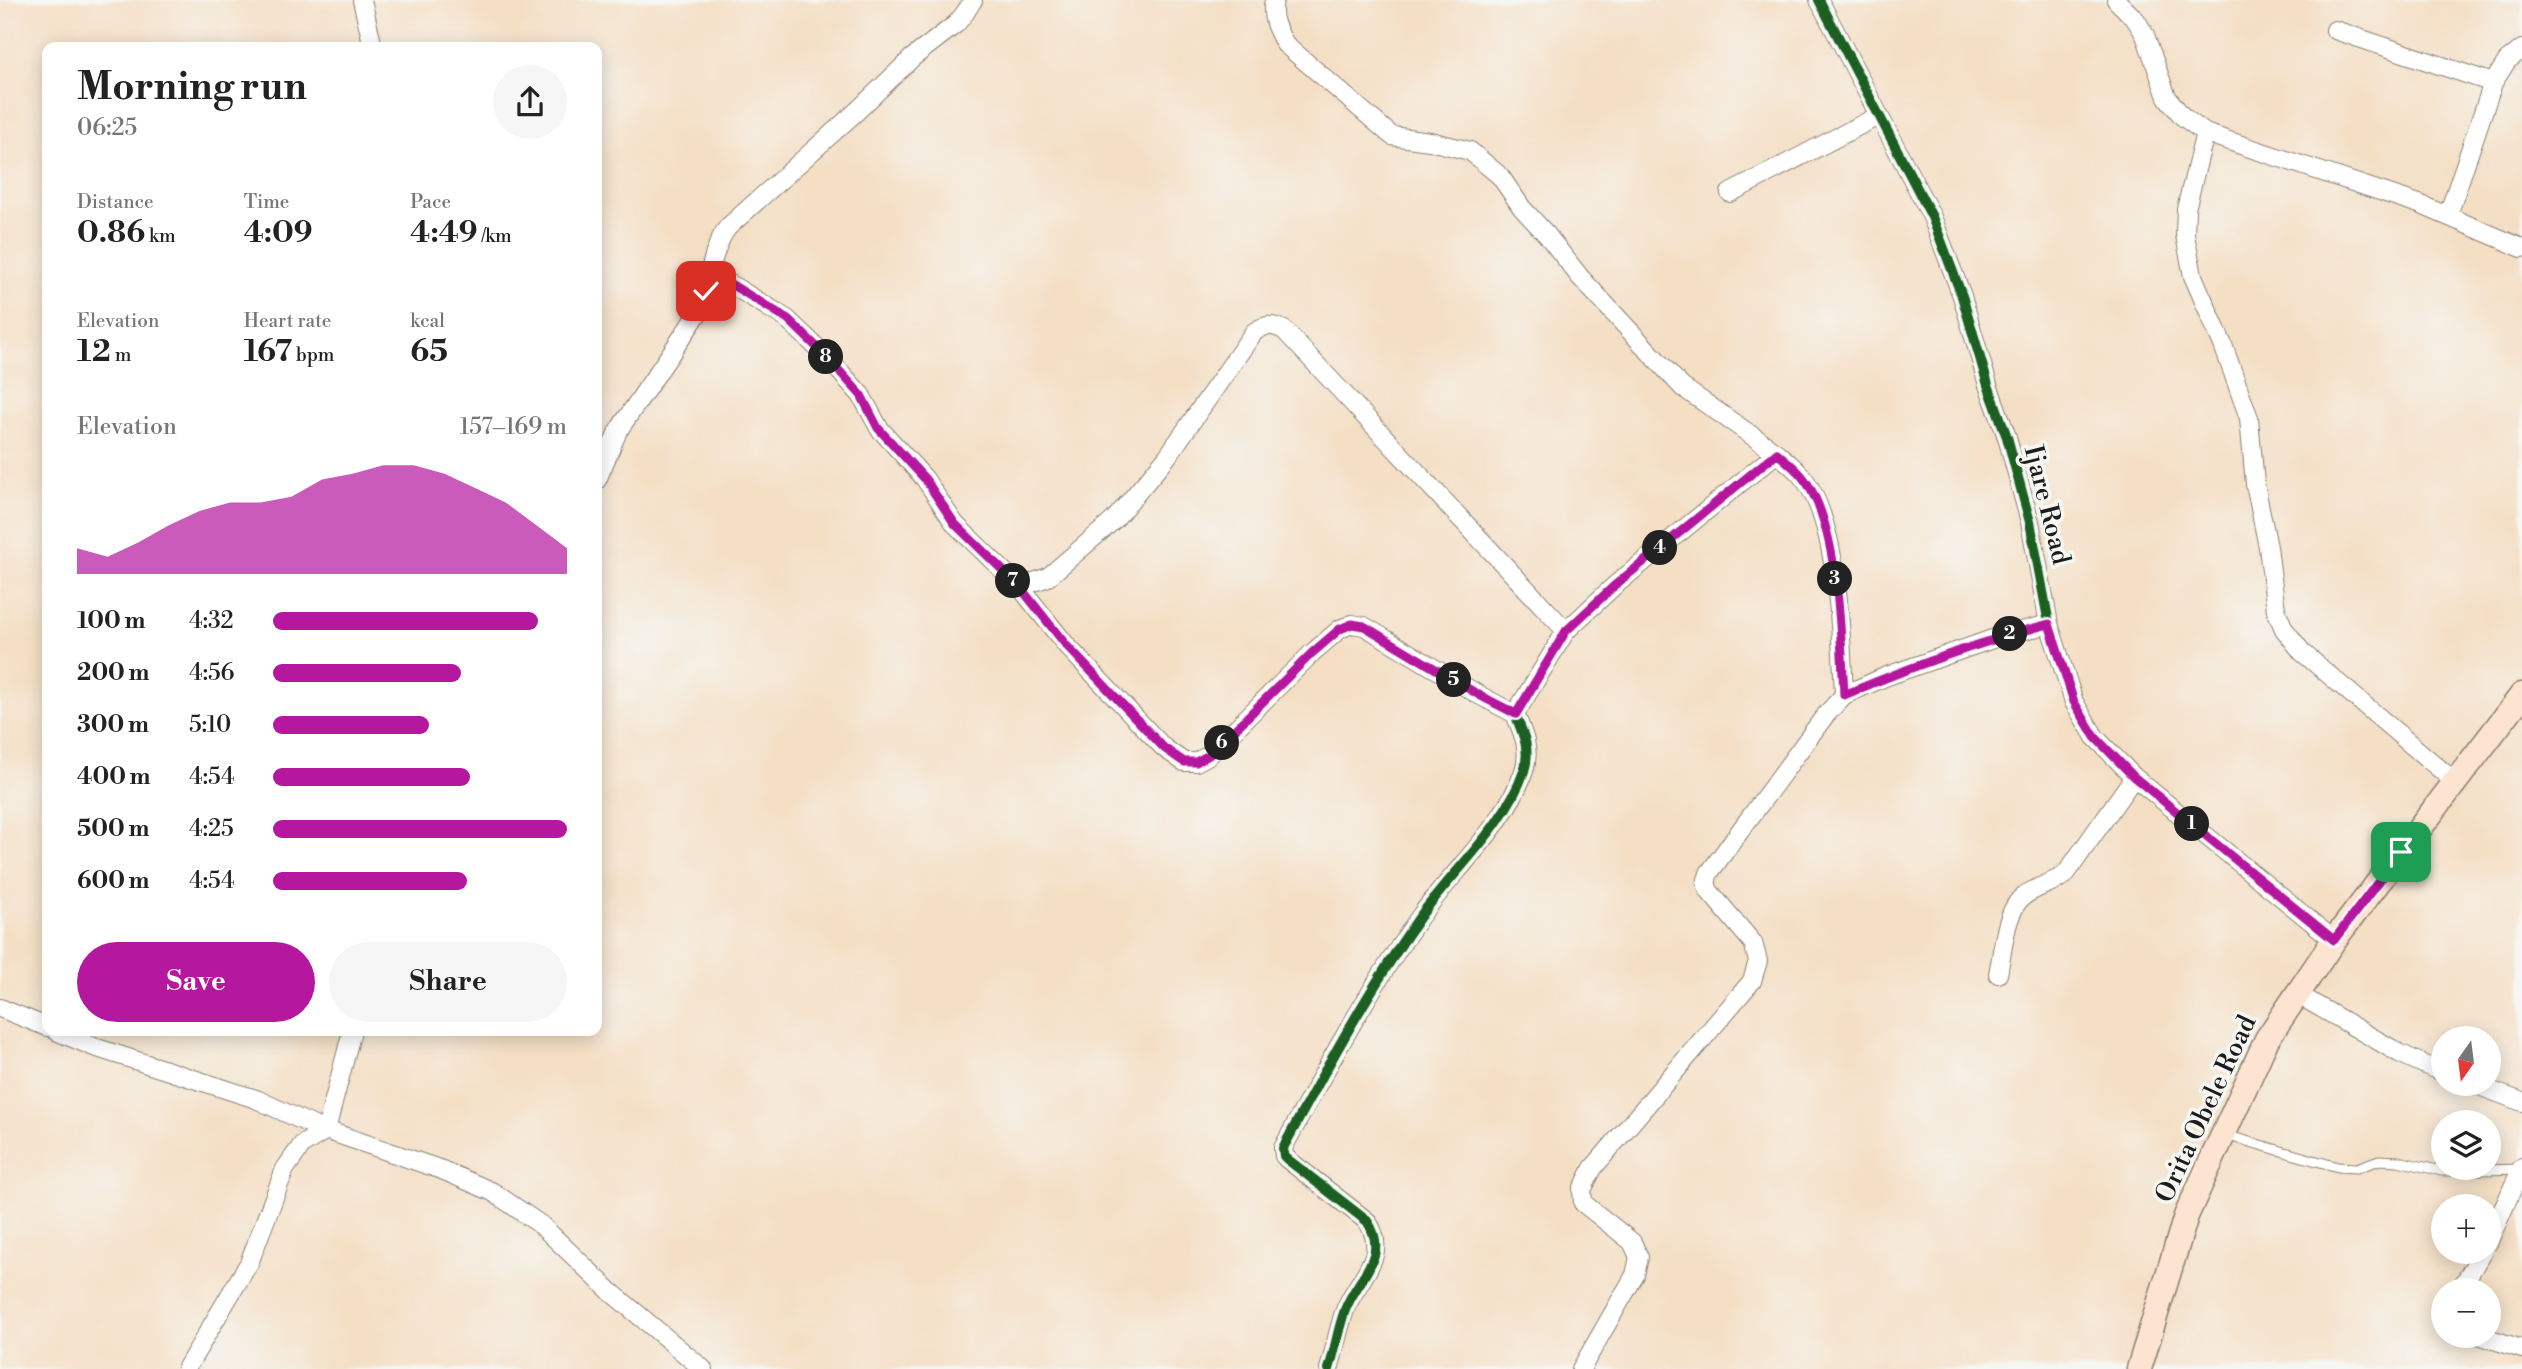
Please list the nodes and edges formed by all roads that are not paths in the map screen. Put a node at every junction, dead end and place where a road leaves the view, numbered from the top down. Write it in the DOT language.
graph roads {
  1 [pos="362,0"];
  2 [pos="973,0"];
  3 [pos="1273,0"];
  4 [pos="1819,0"];
  5 [pos="2116,0"];
  6 [pos="2335,30"];
  7 [pos="372,42"];
  8 [pos="2522,49"];
  9 [pos="2493,83"];
  10 [pos="1878,116"];
  11 [pos="2205,132"];
  12 [pos="1730,193"];
  13 [pos="2448,215"];
  14 [pos="2522,248"];
  15 [pos="711,272"];
  16 [pos="1777,453"];
  17 [pos="602,468"];
  18 [pos="1020,587"];
  19 [pos="2049,624"];
  20 [pos="1566,631"];
  21 [pos="1844,695"];
  22 [pos="2522,695"];
  23 [pos="1516,714"];
  24 [pos="2134,777"];
  25 [pos="2455,782"];
  26 [pos="2334,940"];
  27 [pos="1998,974"];
  28 [pos="2297,994"];
  29 [pos="0,1008"];
  30 [pos="42,1025"];
  31 [pos="68,1036"];
  32 [pos="351,1036"];
  33 [pos="2431,1068"];
  34 [pos="2501,1094"];
  35 [pos="2522,1102"];
  36 [pos="326,1130"];
  37 [pos="2222,1135"];
  38 [pos="2521,1168"];
  39 [pos="2501,1213"];
  40 [pos="2501,1342"];
  41 [pos="2522,1349"];
  42 [pos="186,1369"];
  43 [pos="703,1369"];
  44 [pos="1329,1369"];
  45 [pos="1581,1369"];
  46 [pos="2140,1369"];
  1 -- 7 [label="street"];
  2 -- 15 [label="street"];
  3 -- 16 [label="street"];
  4 -- 10 [label="street, Ijare Road"];
  5 -- 11 [label="street"];
  6 -- 9 [label="street"];
  8 -- 9 [label="street"];
  9 -- 13 [label="street"];
  10 -- 12 [label="street"];
  10 -- 19 [label="street, Ijare Road"];
  11 -- 13 [label="street"];
  11 -- 25 [label="street"];
  13 -- 14 [label="street"];
  15 -- 17 [label="street"];
  15 -- 18 [label="street"];
  16 -- 20 [label="street"];
  16 -- 21 [label="street"];
  18 -- 20 [label="street"];
  18 -- 23 [label="street"];
  19 -- 21 [label="street"];
  19 -- 24 [label="street, Ijare Road"];
  20 -- 23 [label="street"];
  21 -- 45 [label="street"];
  22 -- 25 [label="main road, Orita Obele Road"];
  23 -- 44 [label="street"];
  24 -- 26 [label="street, Ijare Road"];
  24 -- 27 [label="street"];
  25 -- 26 [label="main road, Orita Obele Road"];
  26 -- 28 [label="main road, Orita Obele Road"];
  28 -- 33 [label="street"];
  28 -- 37 [label="main road, Orita Obele Road"];
  29 -- 30 [label="street"];
  31 -- 36 [label="street"];
  32 -- 36 [label="street"];
  34 -- 35 [label="street"];
  36 -- 42 [label="street"];
  36 -- 43 [label="street"];
  37 -- 38 [label="lane"];
  37 -- 46 [label="main road, Orita Obele Road"];
  38 -- 39 [label="street"];
  40 -- 41 [label="street"];
}
